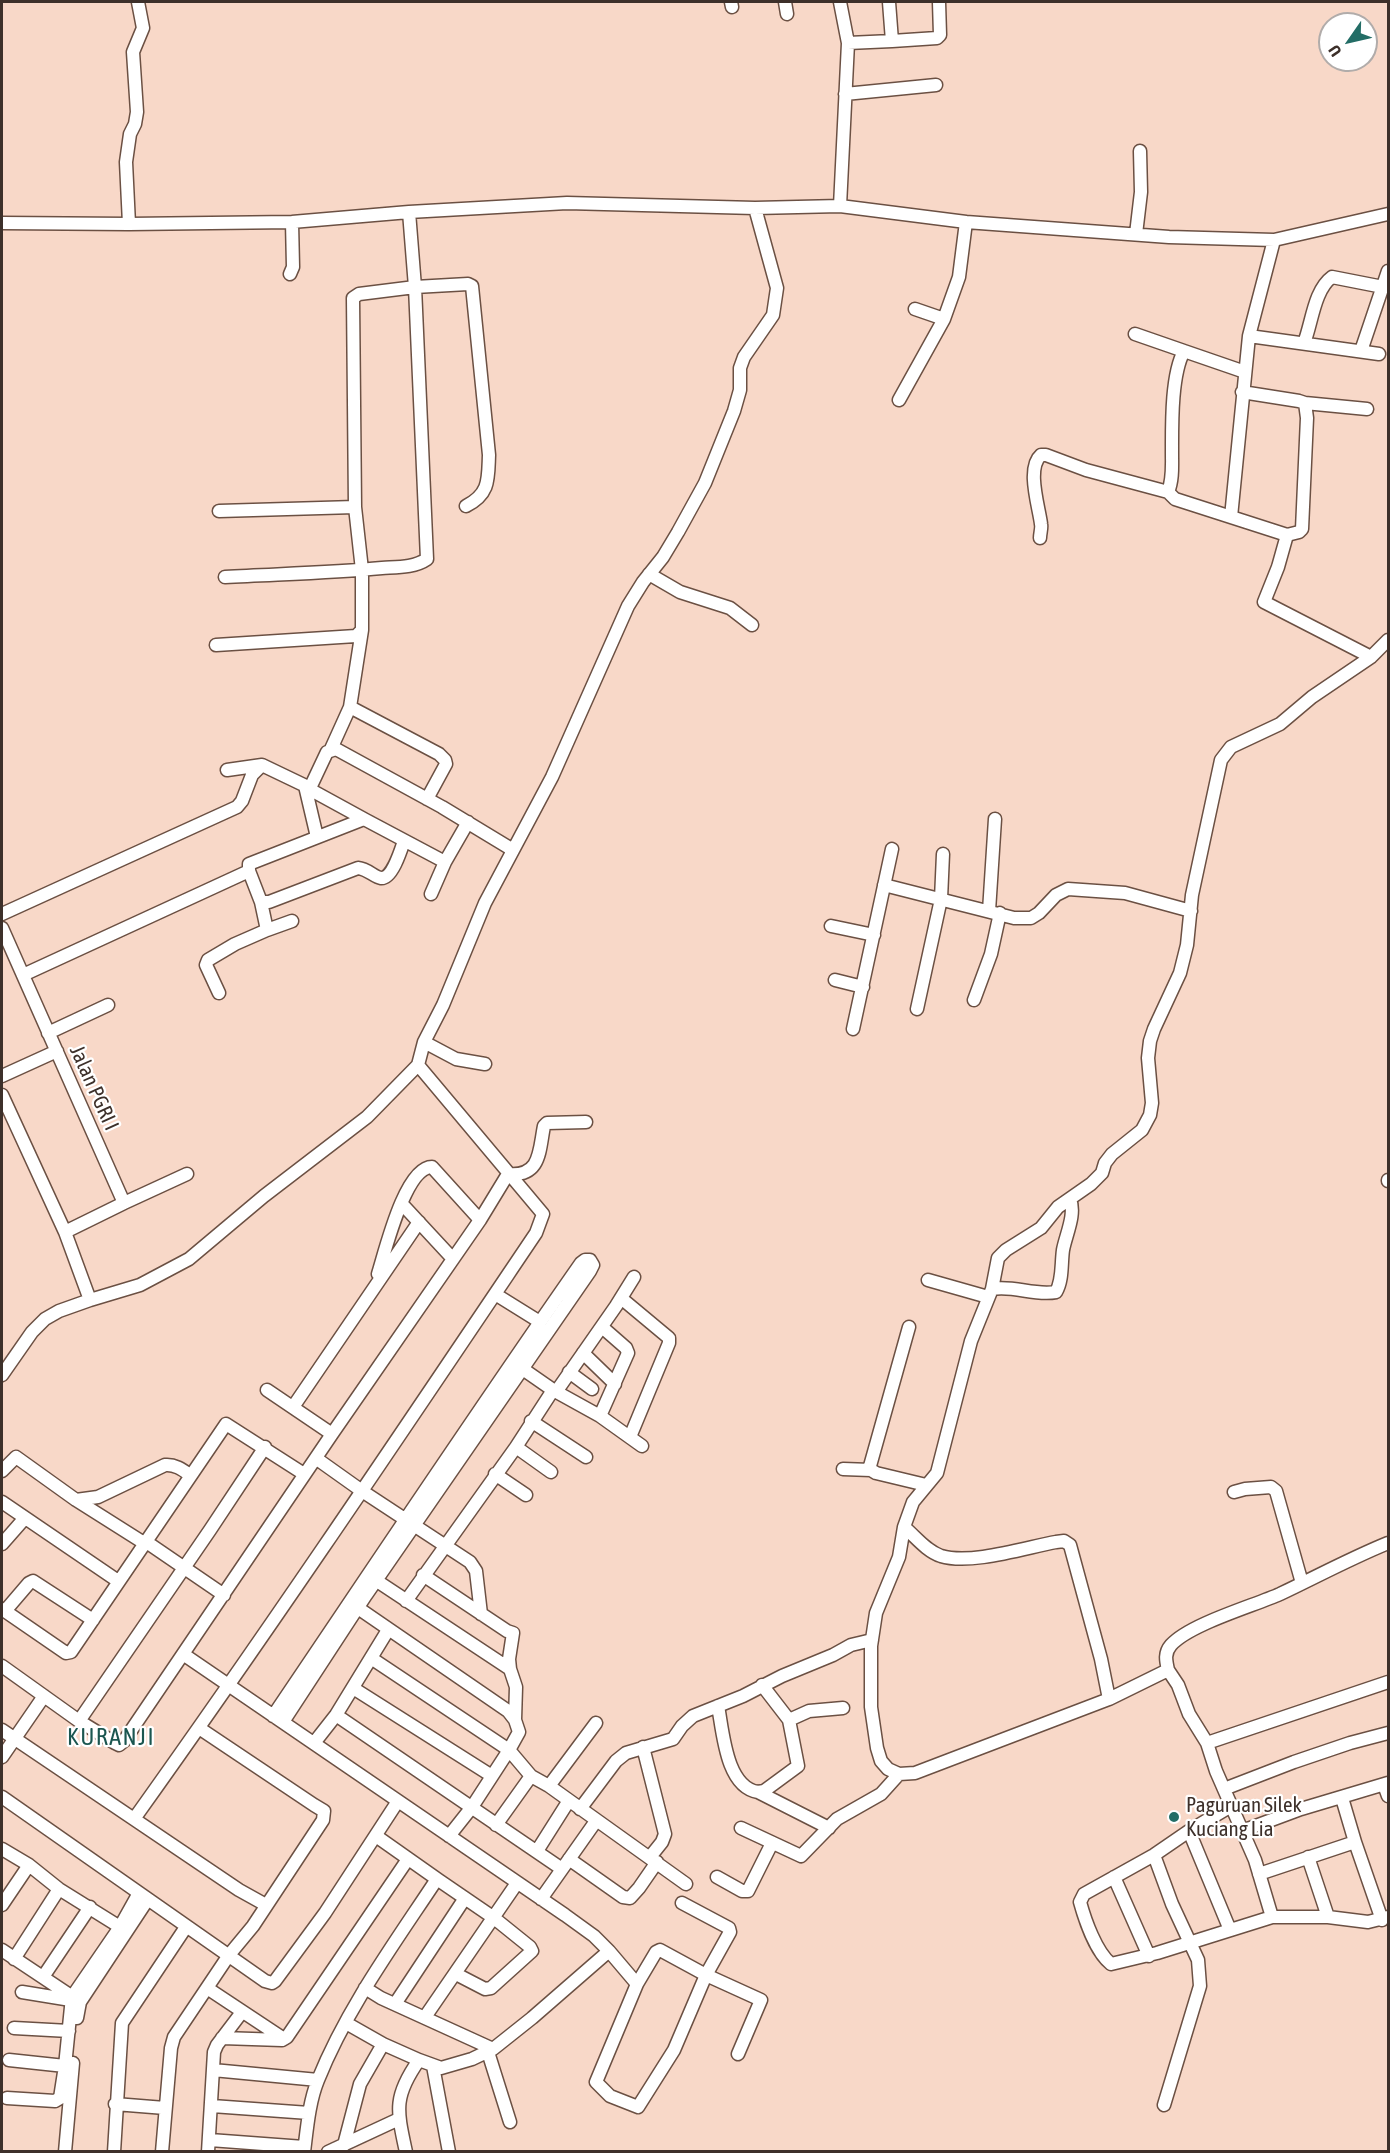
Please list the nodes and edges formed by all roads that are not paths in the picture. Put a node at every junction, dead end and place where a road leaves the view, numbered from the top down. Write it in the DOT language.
graph roads {
  1 [pos="138,2"];
  2 [pos="840,2"];
  3 [pos="890,2"];
  4 [pos="939,2"];
  5 [pos="892,41"];
  6 [pos="848,43"];
  7 [pos="936,85"];
  8 [pos="845,94"];
  9 [pos="1140,151"];
  10 [pos="840,206"];
  11 [pos="755,208"];
  12 [pos="409,212"];
  13 [pos="1386,218"];
  14 [pos="292,222"];
  15 [pos="966,222"];
  16 [pos="2,224"];
  17 [pos="129,224"];
  18 [pos="1136,234"];
  19 [pos="1274,240"];
  20 [pos="1389,271"];
  21 [pos="290,274"];
  22 [pos="415,287"];
  23 [pos="1383,287"];
  24 [pos="915,309"];
  25 [pos="944,318"];
  26 [pos="1135,334"];
  27 [pos="1249,336"];
  28 [pos="1304,343"];
  29 [pos="1184,351"];
  30 [pos="1361,351"];
  31 [pos="1379,354"];
  32 [pos="1245,372"];
  33 [pos="1242,392"];
  34 [pos="899,400"];
  35 [pos="1305,404"];
  36 [pos="1367,409"];
  37 [pos="1168,492"];
  38 [pos="466,506"];
  39 [pos="355,507"];
  40 [pos="219,511"];
  41 [pos="1231,517"];
  42 [pos="1287,534"];
  43 [pos="1040,538"];
  44 [pos="362,570"];
  45 [pos="649,574"];
  46 [pos="225,577"];
  47 [pos="752,625"];
  48 [pos="362,630"];
  49 [pos="1389,640"];
  50 [pos="216,645"];
  51 [pos="1371,657"];
  52 [pos="350,707"];
  53 [pos="331,749"];
  54 [pos="262,765"];
  55 [pos="227,770"];
  56 [pos="307,787"];
  57 [pos="427,799"];
  58 [pos="363,819"];
  59 [pos="995,819"];
  60 [pos="468,822"];
  61 [pos="317,837"];
  62 [pos="404,841"];
  63 [pos="892,849"];
  64 [pos="513,850"];
  65 [pos="943,854"];
  66 [pos="445,862"];
  67 [pos="249,871"];
  68 [pos="884,885"];
  69 [pos="431,894"];
  70 [pos="941,899"];
  71 [pos="261,902"];
  72 [pos="1191,911"];
  73 [pos="994,912"];
  74 [pos="2,914"];
  75 [pos="292,921"];
  76 [pos="831,926"];
  77 [pos="2,928"];
  78 [pos="267,930"];
  79 [pos="874,935"];
  80 [pos="23,975"];
  81 [pos="835,980"];
  82 [pos="863,987"];
  83 [pos="219,993"];
  84 [pos="974,1000"];
  85 [pos="108,1005"];
  86 [pos="917,1009"];
  87 [pos="853,1029"];
  88 [pos="48,1033"];
  89 [pos="424,1042"];
  90 [pos="57,1051"];
  91 [pos="485,1064"];
  92 [pos="418,1065"];
  93 [pos="2,1076"];
  94 [pos="2,1095"];
  95 [pos="586,1122"];
  96 [pos="187,1174"];
  97 [pos="508,1174"];
  98 [pos="1070,1198"];
  99 [pos="124,1203"];
  100 [pos="402,1204"];
  101 [pos="480,1220"];
  102 [pos="419,1222"];
  103 [pos="65,1232"];
  104 [pos="453,1259"];
  105 [pos="634,1277"];
  106 [pos="928,1280"];
  107 [pos="374,1287"];
  108 [pos="990,1293"];
  109 [pos="495,1294"];
  110 [pos="621,1298"];
  111 [pos="90,1300"];
  112 [pos="540,1322"];
  113 [pos="602,1327"];
  114 [pos="909,1327"];
  115 [pos="583,1353"];
  116 [pos="518,1366"];
  117 [pos="569,1372"];
  118 [pos="2,1375"];
  119 [pos="615,1384"];
  120 [pos="592,1389"];
  121 [pos="267,1390"];
  122 [pos="554,1391"];
  123 [pos="293,1407"];
  124 [pos="600,1416"];
  125 [pos="531,1421"];
  126 [pos="332,1434"];
  127 [pos="630,1437"];
  128 [pos="642,1446"];
  129 [pos="265,1447"];
  130 [pos="516,1447"];
  131 [pos="586,1457"];
  132 [pos="317,1459"];
  133 [pos="843,1469"];
  134 [pos="871,1470"];
  135 [pos="2,1471"];
  136 [pos="551,1472"];
  137 [pos="304,1474"];
  138 [pos="495,1474"];
  139 [pos="190,1475"];
  140 [pos="926,1485"];
  141 [pos="362,1491"];
  142 [pos="1234,1492"];
  143 [pos="526,1495"];
  144 [pos="76,1500"];
  145 [pos="2,1502"];
  146 [pos="24,1519"];
  147 [pos="410,1521"];
  148 [pos="904,1527"];
  149 [pos="144,1542"];
  150 [pos="1389,1543"];
  151 [pos="2,1544"];
  152 [pos="444,1545"];
  153 [pos="184,1568"];
  154 [pos="423,1575"];
  155 [pos="118,1581"];
  156 [pos="377,1581"];
  157 [pos="1302,1583"];
  158 [pos="224,1595"];
  159 [pos="406,1601"];
  160 [pos="358,1608"];
  161 [pos="3,1610"];
  162 [pos="481,1614"];
  163 [pos="93,1620"];
  164 [pos="388,1630"];
  165 [pos="872,1640"];
  166 [pos="183,1654"];
  167 [pos="371,1658"];
  168 [pos="2,1666"];
  169 [pos="510,1669"];
  170 [pos="1168,1671"];
  171 [pos="1389,1682"];
  172 [pos="228,1685"];
  173 [pos="762,1685"];
  174 [pos="353,1688"];
  175 [pos="44,1696"];
  176 [pos="1108,1699"];
  177 [pos="718,1706"];
  178 [pos="843,1708"];
  179 [pos="336,1715"];
  180 [pos="278,1719"];
  181 [pos="79,1720"];
  182 [pos="515,1720"];
  183 [pos="789,1720"];
  184 [pos="596,1724"];
  185 [pos="199,1728"];
  186 [pos="2,1730"];
  187 [pos="1389,1733"];
  188 [pos="14,1739"];
  189 [pos="314,1743"];
  190 [pos="1207,1743"];
  191 [pos="644,1747"];
  192 [pos="509,1750"];
  193 [pos="2,1757"];
  194 [pos="899,1774"];
  195 [pos="492,1776"];
  196 [pos="531,1776"];
  197 [pos="549,1786"];
  198 [pos="1387,1788"];
  199 [pos="1224,1789"];
  200 [pos="758,1792"];
  201 [pos="2,1797"];
  202 [pos="1342,1798"];
  203 [pos="398,1801"];
  204 [pos="568,1802"];
  205 [pos="1231,1806"];
  206 [pos="472,1807"];
  207 [pos="580,1809"];
  208 [pos="135,1819"];
  209 [pos="596,1821"];
  210 [pos="496,1824"];
  211 [pos="741,1828"];
  212 [pos="829,1828"];
  213 [pos="1189,1831"];
  214 [pos="1242,1831"];
  215 [pos="376,1836"];
  216 [pos="449,1836"];
  217 [pos="1355,1842"];
  218 [pos="772,1843"];
  219 [pos="2,1849"];
  220 [pos="537,1851"];
  221 [pos="1154,1855"];
  222 [pos="1308,1857"];
  223 [pos="408,1859"];
  224 [pos="654,1859"];
  225 [pos="566,1864"];
  226 [pos="29,1865"];
  227 [pos="1259,1874"];
  228 [pos="717,1877"];
  229 [pos="1114,1877"];
  230 [pos="437,1879"];
  231 [pos="517,1883"];
  232 [pos="686,1884"];
  233 [pos="59,1889"];
  234 [pos="144,1896"];
  235 [pos="465,1898"];
  236 [pos="541,1899"];
  237 [pos="682,1903"];
  238 [pos="2,1905"];
  239 [pos="266,1905"];
  240 [pos="90,1907"];
  241 [pos="1272,1917"];
  242 [pos="1328,1917"];
  243 [pos="494,1918"];
  244 [pos="1385,1919"];
  245 [pos="120,1927"];
  246 [pos="186,1927"];
  247 [pos="1230,1930"];
  248 [pos="1190,1942"];
  249 [pos="2,1950"];
  250 [pos="609,1951"];
  251 [pos="229,1955"];
  252 [pos="1149,1956"];
  253 [pos="14,1959"];
  254 [pos="456,1974"];
  255 [pos="706,1975"];
  256 [pos="43,1977"];
  257 [pos="637,1984"];
  258 [pos="207,1988"];
  259 [pos="364,1988"];
  260 [pos="22,1992"];
  261 [pos="74,1999"];
  262 [pos="395,2004"];
  263 [pos="243,2012"];
  264 [pos="425,2017"];
  265 [pos="346,2023"];
  266 [pos="14,2028"];
  267 [pos="69,2031"];
  268 [pos="222,2038"];
  269 [pos="284,2039"];
  270 [pos="383,2044"];
  271 [pos="491,2051"];
  272 [pos="738,2054"];
  273 [pos="9,2060"];
  274 [pos="419,2060"];
  275 [pos="65,2066"];
  276 [pos="433,2066"];
  277 [pos="213,2070"];
  278 [pos="318,2080"];
  279 [pos="7,2098"];
  280 [pos="116,2104"];
  281 [pos="1164,2105"];
  282 [pos="212,2106"];
  283 [pos="165,2108"];
  284 [pos="309,2113"];
  285 [pos="399,2120"];
  286 [pos="510,2122"];
  287 [pos="344,2145"];
  288 [pos="209,2146"];
  289 [pos="304,2149"];
  290 [pos="65,2151"];
  291 [pos="114,2151"];
  292 [pos="162,2151"];
  293 [pos="328,2151"];
  294 [pos="406,2151"];
  295 [pos="449,2151"];
  1 -- 17 [label="street"];
  2 -- 6 [label="street"];
  3 -- 5 [label="street"];
  4 -- 5 [label="street"];
  5 -- 6 [label="street"];
  6 -- 8 [label="street"];
  7 -- 8 [label="street"];
  8 -- 10 [label="street"];
  9 -- 18 [label="street"];
  10 -- 11 [label="street"];
  10 -- 15 [label="street"];
  11 -- 12 [label="street"];
  11 -- 45 [label="street"];
  12 -- 14 [label="street"];
  12 -- 22 [label="street"];
  13 -- 19 [label="street"];
  14 -- 17 [label="street"];
  14 -- 21 [label="street"];
  15 -- 18 [label="street"];
  15 -- 25 [label="street"];
  16 -- 17 [label="street"];
  18 -- 19 [label="street"];
  19 -- 27 [label="street"];
  20 -- 23 [label="street"];
  22 -- 38 [label="street"];
  22 -- 39 [label="street"];
  22 -- 44 [label="street"];
  23 -- 28 [label="street"];
  23 -- 30 [label="street"];
  24 -- 25 [label="street"];
  25 -- 34 [label="street"];
  26 -- 29 [label="street"];
  27 -- 28 [label="street"];
  27 -- 32 [label="street"];
  28 -- 30 [label="street"];
  29 -- 32 [label="street"];
  29 -- 37 [label="street"];
  30 -- 31 [label="street"];
  32 -- 33 [label="street"];
  33 -- 35 [label="street"];
  33 -- 41 [label="street"];
  35 -- 36 [label="street"];
  35 -- 42 [label="street"];
  37 -- 41 [label="street"];
  37 -- 43 [label="street"];
  39 -- 40 [label="street"];
  39 -- 44 [label="street"];
  41 -- 42 [label="street"];
  42 -- 51 [label="street"];
  44 -- 46 [label="street"];
  44 -- 48 [label="street"];
  45 -- 47 [label="street"];
  45 -- 64 [label="street"];
  48 -- 50 [label="street"];
  48 -- 52 [label="street"];
  49 -- 51 [label="street"];
  51 -- 72 [label="street"];
  52 -- 53 [label="street"];
  52 -- 57 [label="street"];
  53 -- 56 [label="street"];
  53 -- 57 [label="street"];
  54 -- 55 [label="street"];
  54 -- 56 [label="street"];
  54 -- 74 [label="street"];
  56 -- 58 [label="street"];
  56 -- 61 [label="street"];
  57 -- 60 [label="street"];
  58 -- 61 [label="street"];
  58 -- 62 [label="street"];
  59 -- 73 [label="street"];
  60 -- 64 [label="street"];
  60 -- 66 [label="street"];
  61 -- 67 [label="street"];
  62 -- 66 [label="street"];
  62 -- 71 [label="street"];
  63 -- 68 [label="street"];
  64 -- 89 [label="street"];
  65 -- 70 [label="street"];
  66 -- 69 [label="street"];
  67 -- 71 [label="street"];
  67 -- 80 [label="street"];
  68 -- 70 [label="street"];
  68 -- 79 [label="street"];
  70 -- 73 [label="street"];
  70 -- 86 [label="street"];
  71 -- 78 [label="street"];
  72 -- 73 [label="street"];
  72 -- 98 [label="street"];
  73 -- 84 [label="street"];
  75 -- 78 [label="street"];
  76 -- 79 [label="street"];
  77 -- 80 [label="street, Jalan PGRI I"];
  78 -- 83 [label="street"];
  79 -- 82 [label="street"];
  80 -- 88 [label="street, Jalan PGRI I"];
  81 -- 82 [label="street"];
  82 -- 87 [label="street"];
  85 -- 88 [label="street"];
  88 -- 90 [label="street, Jalan PGRI I"];
  89 -- 91 [label="street"];
  89 -- 92 [label="street"];
  90 -- 93 [label="street"];
  90 -- 99 [label="street, Jalan PGRI I"];
  92 -- 97 [label="street"];
  92 -- 111 [label="street"];
  94 -- 103 [label="street"];
  95 -- 97 [label="street"];
  96 -- 99 [label="street"];
  97 -- 101 [label="street"];
  97 -- 109 [label="street"];
  98 -- 108 [label="street"];
  98 -- 108 [label="street"];
  99 -- 103 [label="street"];
  100 -- 101 [label="street"];
  100 -- 102 [label="street"];
  100 -- 107 [label="street"];
  101 -- 104 [label="street"];
  102 -- 104 [label="street"];
  102 -- 107 [label="street"];
  103 -- 111 [label="street"];
  104 -- 126 [label="street"];
  105 -- 110 [label="street"];
  106 -- 108 [label="street"];
  107 -- 123 [label="street"];
  108 -- 140 [label="street"];
  109 -- 112 [label="street"];
  109 -- 141 [label="street"];
  110 -- 113 [label="street"];
  110 -- 127 [label="street"];
  111 -- 118 [label="street"];
  112 -- 116 [label="street"];
  112 -- 116 [label="street"];
  113 -- 115 [label="street"];
  113 -- 119 [label="street"];
  114 -- 134 [label="street"];
  115 -- 117 [label="street"];
  115 -- 119 [label="street"];
  116 -- 122 [label="street"];
  116 -- 147 [label="street"];
  117 -- 120 [label="street"];
  117 -- 122 [label="street"];
  119 -- 124 [label="street"];
  121 -- 123 [label="street"];
  122 -- 124 [label="street"];
  122 -- 125 [label="street"];
  123 -- 126 [label="street"];
  124 -- 127 [label="street"];
  125 -- 130 [label="street"];
  125 -- 131 [label="street"];
  126 -- 132 [label="street"];
  127 -- 128 [label="street"];
  129 -- 137 [label="street"];
  129 -- 139 [label="street"];
  129 -- 153 [label="street"];
  130 -- 136 [label="street"];
  130 -- 138 [label="street"];
  132 -- 137 [label="street"];
  132 -- 141 [label="street"];
  133 -- 134 [label="street"];
  134 -- 140 [label="street"];
  135 -- 144 [label="street"];
  137 -- 158 [label="street"];
  138 -- 143 [label="street"];
  138 -- 152 [label="street"];
  139 -- 144 [label="street"];
  139 -- 149 [label="street"];
  140 -- 148 [label="street"];
  141 -- 147 [label="street"];
  141 -- 172 [label="street"];
  142 -- 157 [label="street"];
  144 -- 149 [label="street"];
  145 -- 146 [label="street"];
  146 -- 151 [label="street"];
  146 -- 155 [label="street"];
  147 -- 152 [label="street"];
  147 -- 156 [label="street"];
  147 -- 180 [label="street"];
  148 -- 165 [label="street"];
  148 -- 176 [label="street"];
  149 -- 153 [label="street"];
  149 -- 155 [label="street"];
  150 -- 157 [label="street"];
  152 -- 154 [label="street"];
  152 -- 162 [label="street"];
  153 -- 158 [label="street"];
  153 -- 181 [label="street"];
  154 -- 159 [label="street"];
  154 -- 162 [label="street"];
  155 -- 163 [label="street"];
  156 -- 159 [label="street"];
  156 -- 160 [label="street"];
  157 -- 170 [label="street"];
  158 -- 166 [label="street"];
  159 -- 169 [label="street"];
  160 -- 164 [label="street"];
  160 -- 180 [label="street"];
  161 -- 163 [label="street"];
  161 -- 163 [label="street"];
  162 -- 169 [label="street"];
  164 -- 167 [label="street"];
  164 -- 182 [label="street"];
  165 -- 173 [label="street"];
  165 -- 194 [label="street"];
  166 -- 172 [label="street"];
  166 -- 181 [label="street"];
  167 -- 174 [label="street"];
  167 -- 192 [label="street"];
  168 -- 175 [label="street"];
  169 -- 182 [label="street"];
  170 -- 176 [label="street"];
  170 -- 190 [label="street"];
  171 -- 190 [label="street"];
  172 -- 180 [label="street"];
  172 -- 185 [label="street"];
  173 -- 177 [label="street"];
  173 -- 183 [label="street"];
  174 -- 179 [label="street"];
  174 -- 195 [label="street"];
  175 -- 181 [label="street"];
  175 -- 188 [label="street"];
  176 -- 194 [label="street"];
  177 -- 191 [label="street"];
  177 -- 200 [label="street"];
  178 -- 183 [label="street"];
  179 -- 189 [label="street"];
  179 -- 206 [label="street"];
  180 -- 189 [label="street"];
  182 -- 192 [label="street"];
  183 -- 200 [label="street"];
  184 -- 197 [label="street"];
  185 -- 208 [label="street"];
  185 -- 239 [label="street"];
  186 -- 188 [label="street"];
  187 -- 199 [label="street"];
  188 -- 193 [label="street"];
  188 -- 208 [label="street"];
  189 -- 203 [label="street"];
  190 -- 199 [label="street"];
  191 -- 207 [label="street"];
  191 -- 224 [label="street"];
  192 -- 195 [label="street"];
  192 -- 196 [label="street"];
  194 -- 212 [label="street"];
  195 -- 206 [label="street"];
  196 -- 197 [label="street"];
  196 -- 210 [label="street"];
  197 -- 204 [label="street"];
  198 -- 202 [label="street"];
  199 -- 205 [label="street"];
  200 -- 212 [label="street"];
  201 -- 234 [label="street"];
  202 -- 214 [label="street"];
  202 -- 217 [label="street"];
  203 -- 215 [label="street"];
  203 -- 216 [label="street"];
  204 -- 207 [label="street"];
  204 -- 220 [label="street"];
  205 -- 213 [label="street"];
  205 -- 214 [label="street"];
  206 -- 210 [label="street"];
  206 -- 216 [label="street"];
  207 -- 209 [label="street"];
  208 -- 239 [label="street"];
  209 -- 224 [label="street"];
  209 -- 225 [label="street"];
  210 -- 220 [label="street"];
  211 -- 218 [label="street"];
  212 -- 218 [label="street"];
  213 -- 221 [label="street"];
  213 -- 247 [label="street"];
  214 -- 227 [label="street"];
  215 -- 223 [label="street"];
  215 -- 251 [label="street"];
  216 -- 231 [label="street"];
  217 -- 222 [label="street"];
  217 -- 244 [label="street"];
  218 -- 228 [label="street"];
  219 -- 226 [label="street"];
  220 -- 225 [label="street"];
  221 -- 229 [label="street"];
  221 -- 248 [label="street"];
  222 -- 227 [label="street"];
  222 -- 242 [label="street"];
  223 -- 230 [label="street"];
  223 -- 269 [label="street"];
  224 -- 225 [label="street"];
  224 -- 232 [label="street"];
  225 -- 236 [label="street"];
  226 -- 233 [label="street"];
  226 -- 238 [label="street"];
  227 -- 241 [label="street"];
  229 -- 252 [label="street"];
  229 -- 252 [label="street"];
  230 -- 235 [label="street"];
  230 -- 259 [label="street"];
  231 -- 236 [label="street"];
  231 -- 243 [label="street"];
  233 -- 240 [label="street"];
  233 -- 253 [label="street"];
  234 -- 245 [label="street"];
  234 -- 246 [label="street"];
  234 -- 261 [label="street"];
  235 -- 243 [label="street"];
  235 -- 262 [label="street"];
  236 -- 250 [label="street"];
  237 -- 255 [label="street"];
  239 -- 251 [label="street"];
  240 -- 245 [label="street"];
  240 -- 256 [label="street"];
  241 -- 242 [label="street"];
  241 -- 247 [label="street"];
  242 -- 244 [label="street"];
  243 -- 254 [label="street"];
  243 -- 254 [label="street"];
  245 -- 261 [label="street"];
  246 -- 251 [label="street"];
  246 -- 280 [label="street"];
  247 -- 248 [label="street"];
  248 -- 252 [label="street"];
  248 -- 281 [label="street"];
  249 -- 253 [label="street"];
  250 -- 257 [label="street"];
  250 -- 271 [label="street"];
  251 -- 258 [label="street"];
  253 -- 256 [label="street"];
  254 -- 264 [label="street"];
  255 -- 257 [label="street"];
  255 -- 257 [label="street"];
  255 -- 272 [label="street"];
  256 -- 261 [label="street"];
  258 -- 263 [label="street"];
  258 -- 283 [label="street"];
  259 -- 262 [label="street"];
  259 -- 265 [label="street"];
  260 -- 261 [label="street"];
  261 -- 267 [label="street"];
  261 -- 290 [label="street"];
  262 -- 264 [label="street"];
  263 -- 268 [label="street"];
  263 -- 269 [label="street"];
  264 -- 271 [label="street"];
  265 -- 270 [label="street"];
  265 -- 278 [label="street"];
  266 -- 267 [label="street"];
  267 -- 275 [label="street"];
  268 -- 269 [label="street"];
  268 -- 277 [label="street"];
  270 -- 274 [label="street"];
  270 -- 287 [label="street"];
  271 -- 276 [label="street"];
  271 -- 286 [label="street"];
  273 -- 275 [label="street"];
  274 -- 276 [label="street"];
  274 -- 285 [label="street"];
  275 -- 279 [label="street"];
  276 -- 295 [label="street"];
  277 -- 278 [label="street"];
  277 -- 282 [label="street"];
  278 -- 284 [label="street"];
  280 -- 283 [label="street"];
  280 -- 291 [label="street"];
  282 -- 284 [label="street"];
  282 -- 288 [label="street"];
  283 -- 292 [label="street"];
  284 -- 289 [label="street"];
  285 -- 287 [label="street"];
  285 -- 294 [label="street"];
  287 -- 293 [label="street"];
  288 -- 289 [label="street"];
}
